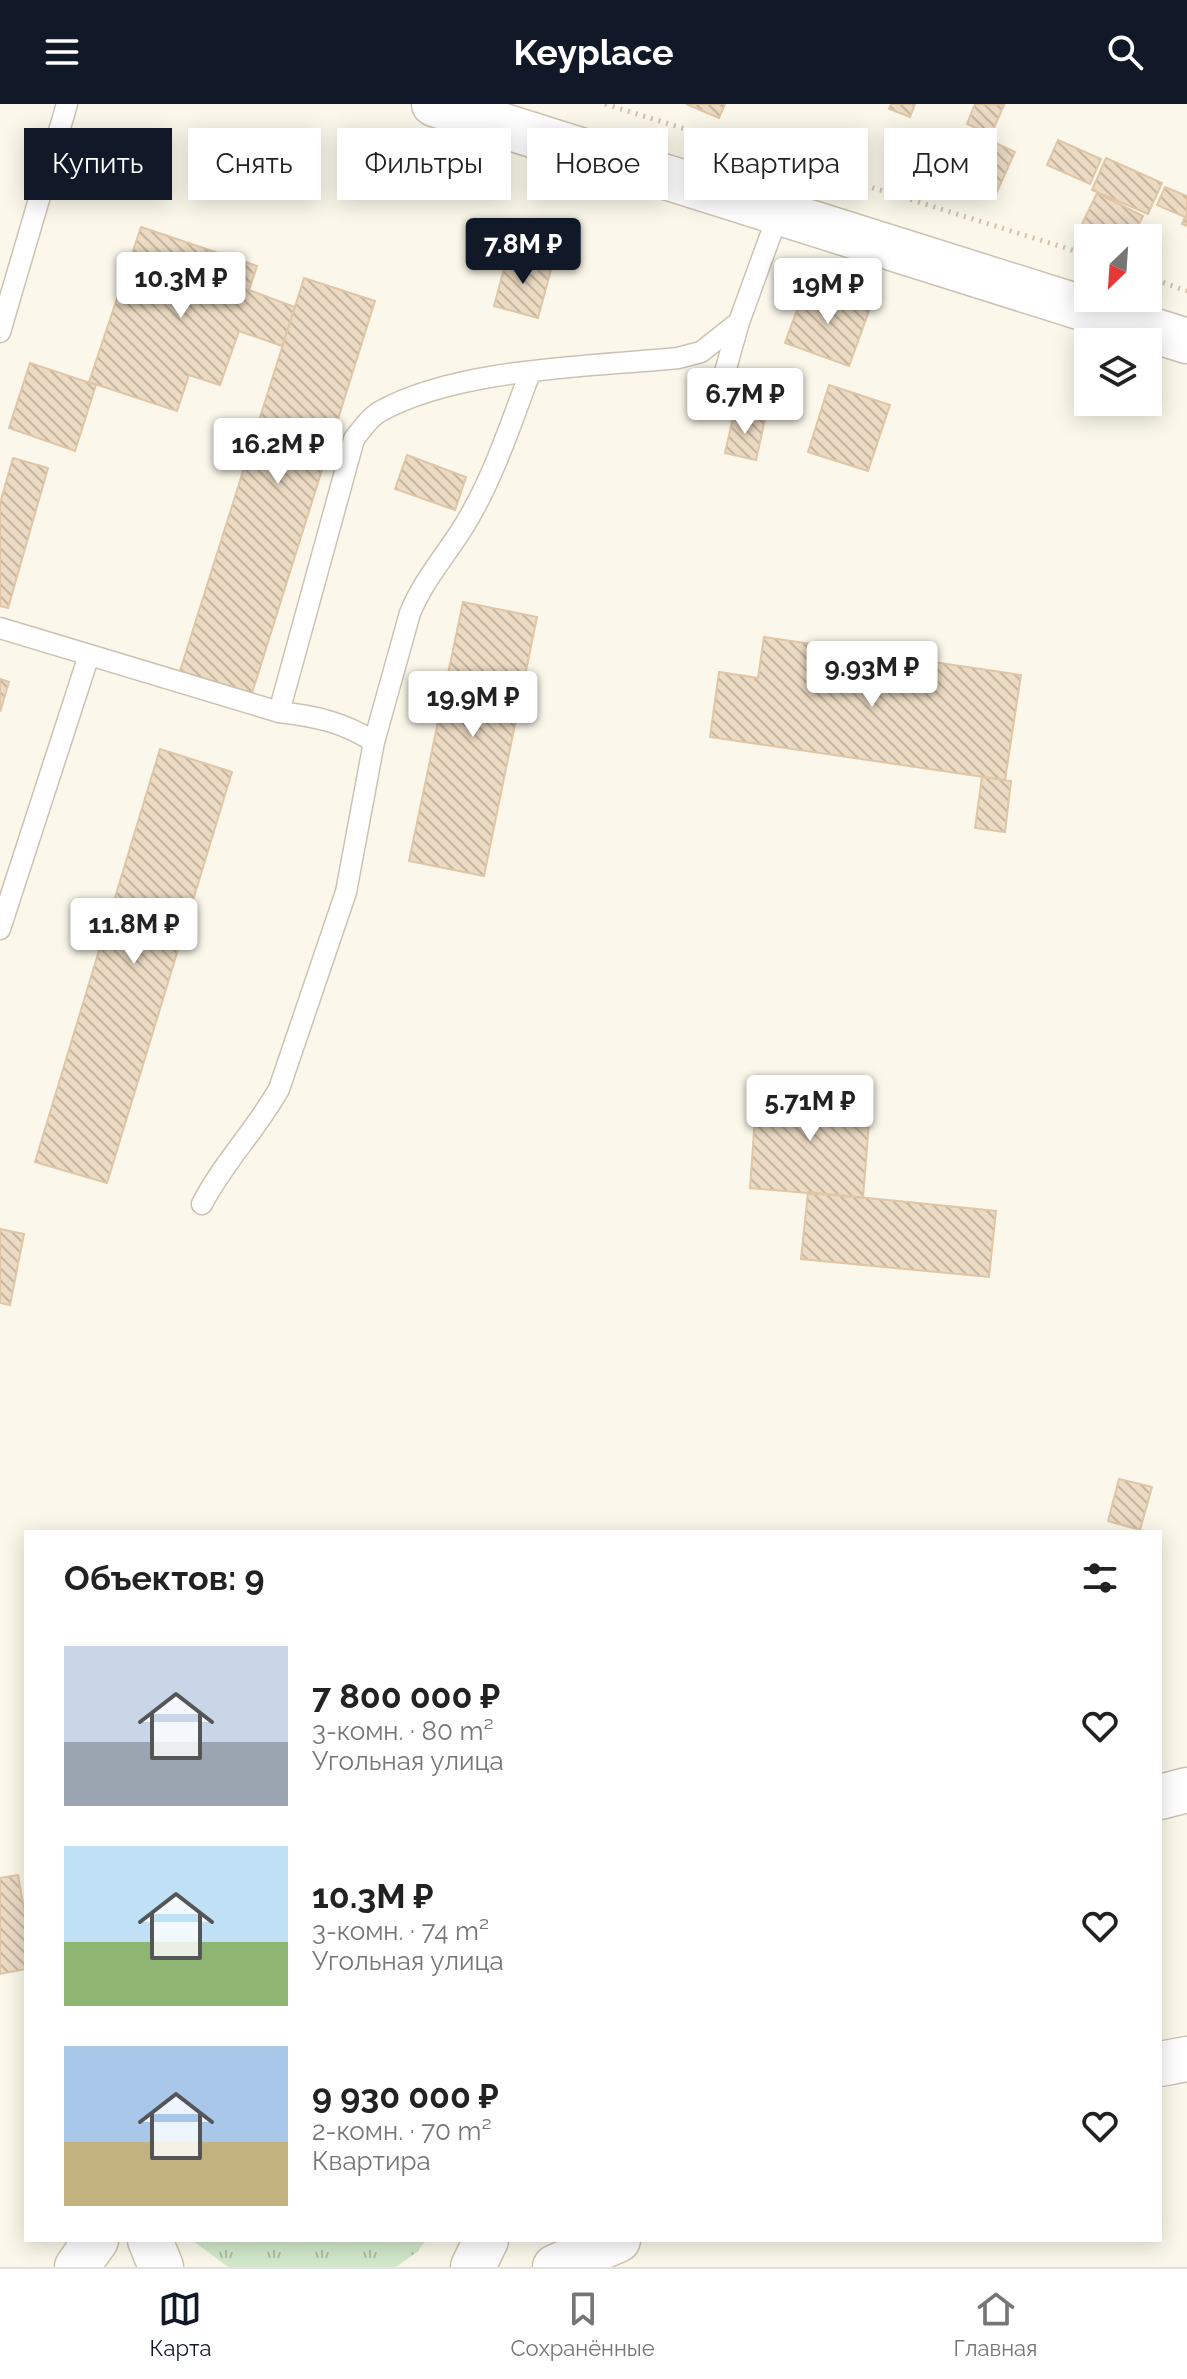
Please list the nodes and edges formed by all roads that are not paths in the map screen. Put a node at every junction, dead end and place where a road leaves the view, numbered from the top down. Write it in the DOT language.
graph roads {
  1 [pos="67,104"];
  2 [pos="434,104"];
  3 [pos="779,212"];
  4 [pos="739,322"];
  5 [pos="0,332"];
  6 [pos="1187,341"];
  7 [pos="530,373"];
  8 [pos="718,397"];
  9 [pos="0,628"];
  10 [pos="89,655"];
  11 [pos="279,712"];
  12 [pos="374,742"];
  13 [pos="0,929"];
  14 [pos="202,1204"];
  15 [pos="1187,1790"];
  16 [pos="1162,1796"];
  17 [pos="1187,2059"];
  18 [pos="1162,2064"];
  19 [pos="95,2242"];
  20 [pos="151,2242"];
  21 [pos="485,2242"];
  22 [pos="613,2242"];
  23 [pos="77,2267"];
  24 [pos="161,2267"];
  25 [pos="473,2267"];
  26 [pos="555,2267"];
  1 -- 5 [label="lane"];
  2 -- 3 [label="street"];
  3 -- 4 [label="lane"];
  3 -- 6 [label="street"];
  4 -- 7 [label="lane"];
  4 -- 8 [label="lane"];
  7 -- 11 [label="lane"];
  7 -- 12 [label="lane"];
  9 -- 10 [label="lane"];
  10 -- 11 [label="lane"];
  10 -- 13 [label="lane"];
  11 -- 12 [label="lane"];
  12 -- 14 [label="lane"];
  15 -- 16 [label="street"];
  17 -- 18 [label="street"];
  19 -- 23 [label="street"];
  20 -- 24 [label="street"];
  21 -- 25 [label="street"];
  22 -- 26 [label="street"];
}
